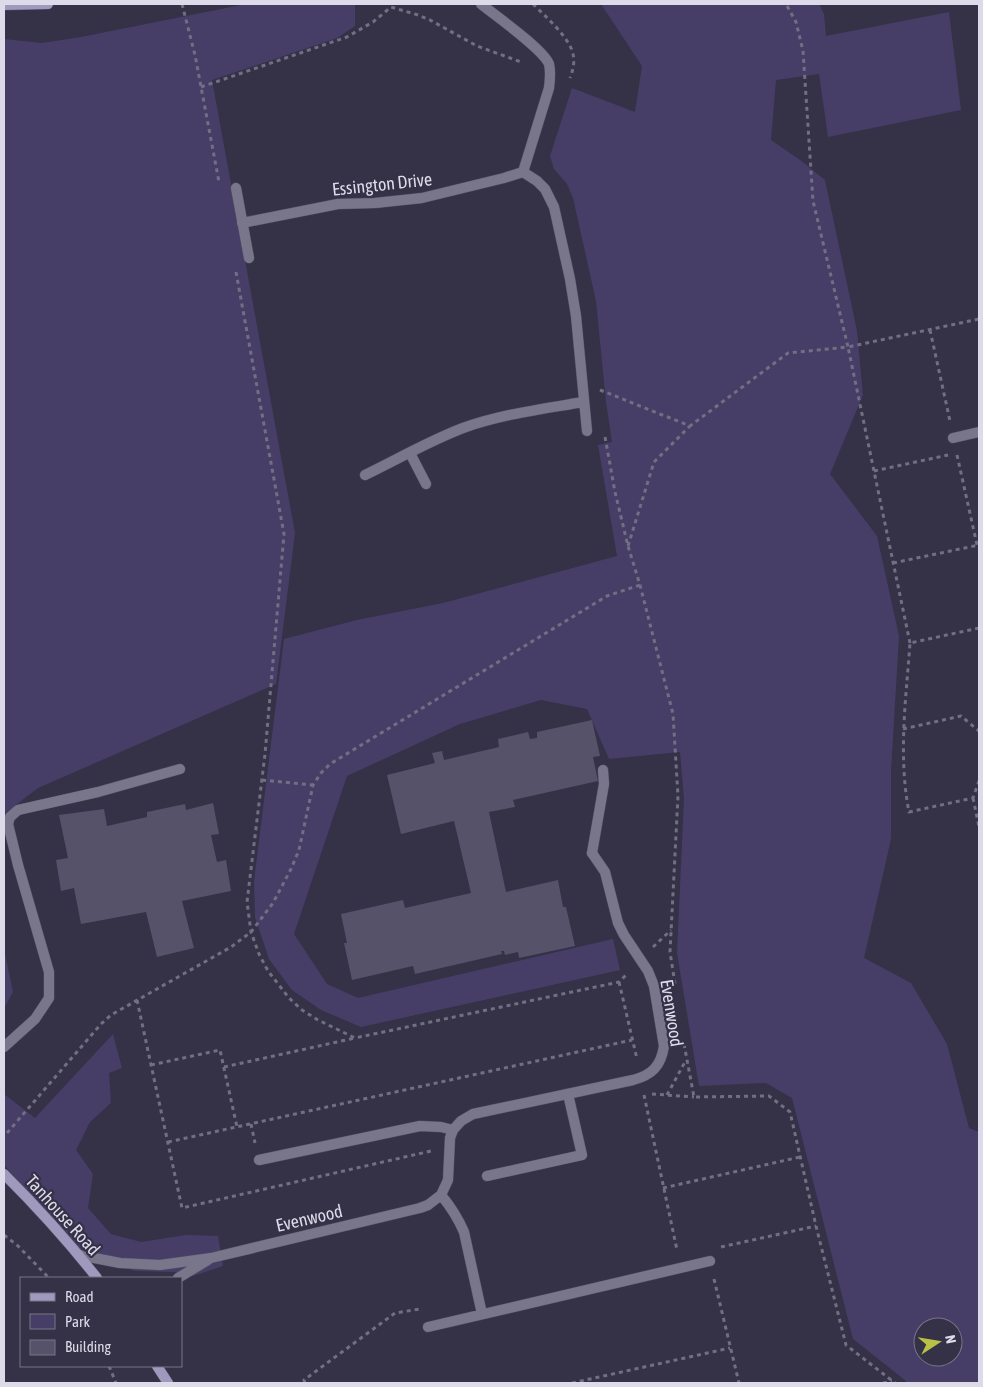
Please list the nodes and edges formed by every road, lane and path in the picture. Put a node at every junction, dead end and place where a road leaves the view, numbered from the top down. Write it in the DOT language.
graph roads {
  1 [pos="44,4"];
  2 [pos="182,4"];
  3 [pos="481,4"];
  4 [pos="533,4"];
  5 [pos="786,4"];
  6 [pos="4,5"];
  7 [pos="550,72"];
  8 [pos="569,80"];
  9 [pos="201,87"];
  10 [pos="523,172"];
  11 [pos="219,185"];
  12 [pos="236,188"];
  13 [pos="242,223"];
  14 [pos="249,258"];
  15 [pos="234,263"];
  16 [pos="979,319"];
  17 [pos="930,330"];
  18 [pos="848,347"];
  19 [pos="599,398"];
  20 [pos="584,402"];
  21 [pos="690,426"];
  22 [pos="587,431"];
  23 [pos="604,431"];
  24 [pos="979,432"];
  25 [pos="953,438"];
  26 [pos="410,453"];
  27 [pos="874,471"];
  28 [pos="366,475"];
  29 [pos="426,484"];
  30 [pos="978,545"];
  31 [pos="628,546"];
  32 [pos="893,563"];
  33 [pos="640,585"];
  34 [pos="979,628"];
  35 [pos="910,643"];
  36 [pos="903,730"];
  37 [pos="979,731"];
  38 [pos="180,769"];
  39 [pos="603,770"];
  40 [pos="262,780"];
  41 [pos="979,781"];
  42 [pos="313,785"];
  43 [pos="973,798"];
  44 [pos="979,827"];
  45 [pos="671,930"];
  46 [pos="251,932"];
  47 [pos="652,949"];
  48 [pos="630,971"];
  49 [pos="619,982"];
  50 [pos="676,991"];
  51 [pos="355,1038"];
  52 [pos="632,1040"];
  53 [pos="684,1040"];
  54 [pos="4,1048"];
  55 [pos="687,1060"];
  56 [pos="637,1062"];
  57 [pos="151,1065"];
  58 [pos="224,1067"];
  59 [pos="568,1094"];
  60 [pos="667,1095"];
  61 [pos="694,1097"];
  62 [pos="237,1127"];
  63 [pos="453,1130"];
  64 [pos="7,1133"];
  65 [pos="168,1142"];
  66 [pos="800,1157"];
  67 [pos="259,1160"];
  68 [pos="4,1174"];
  69 [pos="486,1176"];
  70 [pos="664,1188"];
  71 [pos="441,1195"];
  72 [pos="816,1226"];
  73 [pos="4,1235"];
  74 [pos="79,1255"];
  75 [pos="211,1258"];
  76 [pos="710,1261"];
  77 [pos="680,1268"];
  78 [pos="48,1277"];
  79 [pos="96,1277"];
  80 [pos="180,1277"];
  81 [pos="423,1308"];
  82 [pos="482,1314"];
  83 [pos="428,1327"];
  84 [pos="730,1348"];
  85 [pos="108,1367"];
  86 [pos="158,1367"];
  87 [pos="894,1382"];
  88 [pos="116,1383"];
  89 [pos="168,1383"];
  90 [pos="305,1383"];
  91 [pos="572,1383"];
  92 [pos="739,1383"];
  93 [pos="883,1383"];
  1 -- 6 [label="street"];
  2 -- 9 [label="path"];
  3 -- 7 [label="street"];
  4 -- 8 [label="path"];
  5 -- 18 [label="path"];
  7 -- 9 [label="path"];
  7 -- 10 [label="street"];
  9 -- 11 [label="path"];
  10 -- 13 [label="street, Essington Drive"];
  10 -- 20 [label="street"];
  12 -- 13 [label="street"];
  13 -- 14 [label="street"];
  15 -- 40 [label="path"];
  16 -- 17 [label="path"];
  17 -- 18 [label="path"];
  17 -- 25 [label="path"];
  18 -- 21 [label="path"];
  18 -- 27 [label="path"];
  19 -- 21 [label="path"];
  20 -- 22 [label="street"];
  20 -- 26 [label="street"];
  21 -- 31 [label="path"];
  23 -- 31 [label="path"];
  24 -- 25 [label="street"];
  26 -- 28 [label="street"];
  26 -- 29 [label="street"];
  27 -- 30 [label="path"];
  27 -- 32 [label="path"];
  30 -- 32 [label="path"];
  31 -- 33 [label="path"];
  32 -- 35 [label="path"];
  33 -- 42 [label="path"];
  33 -- 45 [label="path"];
  34 -- 35 [label="path"];
  35 -- 36 [label="path"];
  36 -- 37 [label="path"];
  36 -- 43 [label="path"];
  38 -- 54 [label="street"];
  39 -- 59 [label="street, Evenwood"];
  40 -- 42 [label="path"];
  40 -- 46 [label="path"];
  41 -- 43 [label="path"];
  42 -- 46 [label="path"];
  43 -- 44 [label="path"];
  45 -- 47 [label="path"];
  45 -- 50 [label="path"];
  46 -- 51 [label="path"];
  46 -- 64 [label="path"];
  48 -- 49 [label="path"];
  49 -- 51 [label="path"];
  49 -- 52 [label="path"];
  51 -- 58 [label="path"];
  52 -- 56 [label="path"];
  52 -- 62 [label="path"];
  53 -- 55 [label="path"];
  55 -- 60 [label="path"];
  55 -- 61 [label="path"];
  57 -- 58 [label="path"];
  58 -- 62 [label="path"];
  59 -- 63 [label="street, Evenwood"];
  59 -- 69 [label="street"];
  60 -- 61 [label="path"];
  60 -- 70 [label="path"];
  61 -- 66 [label="path"];
  62 -- 65 [label="path"];
  63 -- 67 [label="street"];
  63 -- 71 [label="street"];
  66 -- 70 [label="path"];
  66 -- 72 [label="path"];
  68 -- 74 [label="street, Tanhouse Road"];
  70 -- 77 [label="path"];
  71 -- 75 [label="street, Evenwood"];
  71 -- 82 [label="street"];
  72 -- 76 [label="path"];
  72 -- 87 [label="path"];
  73 -- 78 [label="path"];
  74 -- 75 [label="street, Evenwood"];
  74 -- 79 [label="street, Tanhouse Road"];
  75 -- 80 [label="street, Evenwood"];
  76 -- 77 [label="street"];
  76 -- 84 [label="path"];
  77 -- 82 [label="street"];
  81 -- 90 [label="path"];
  82 -- 83 [label="street"];
  84 -- 91 [label="path"];
  84 -- 92 [label="path"];
  85 -- 88 [label="path"];
  86 -- 89 [label="street"];
  87 -- 93 [label="path"];
}
